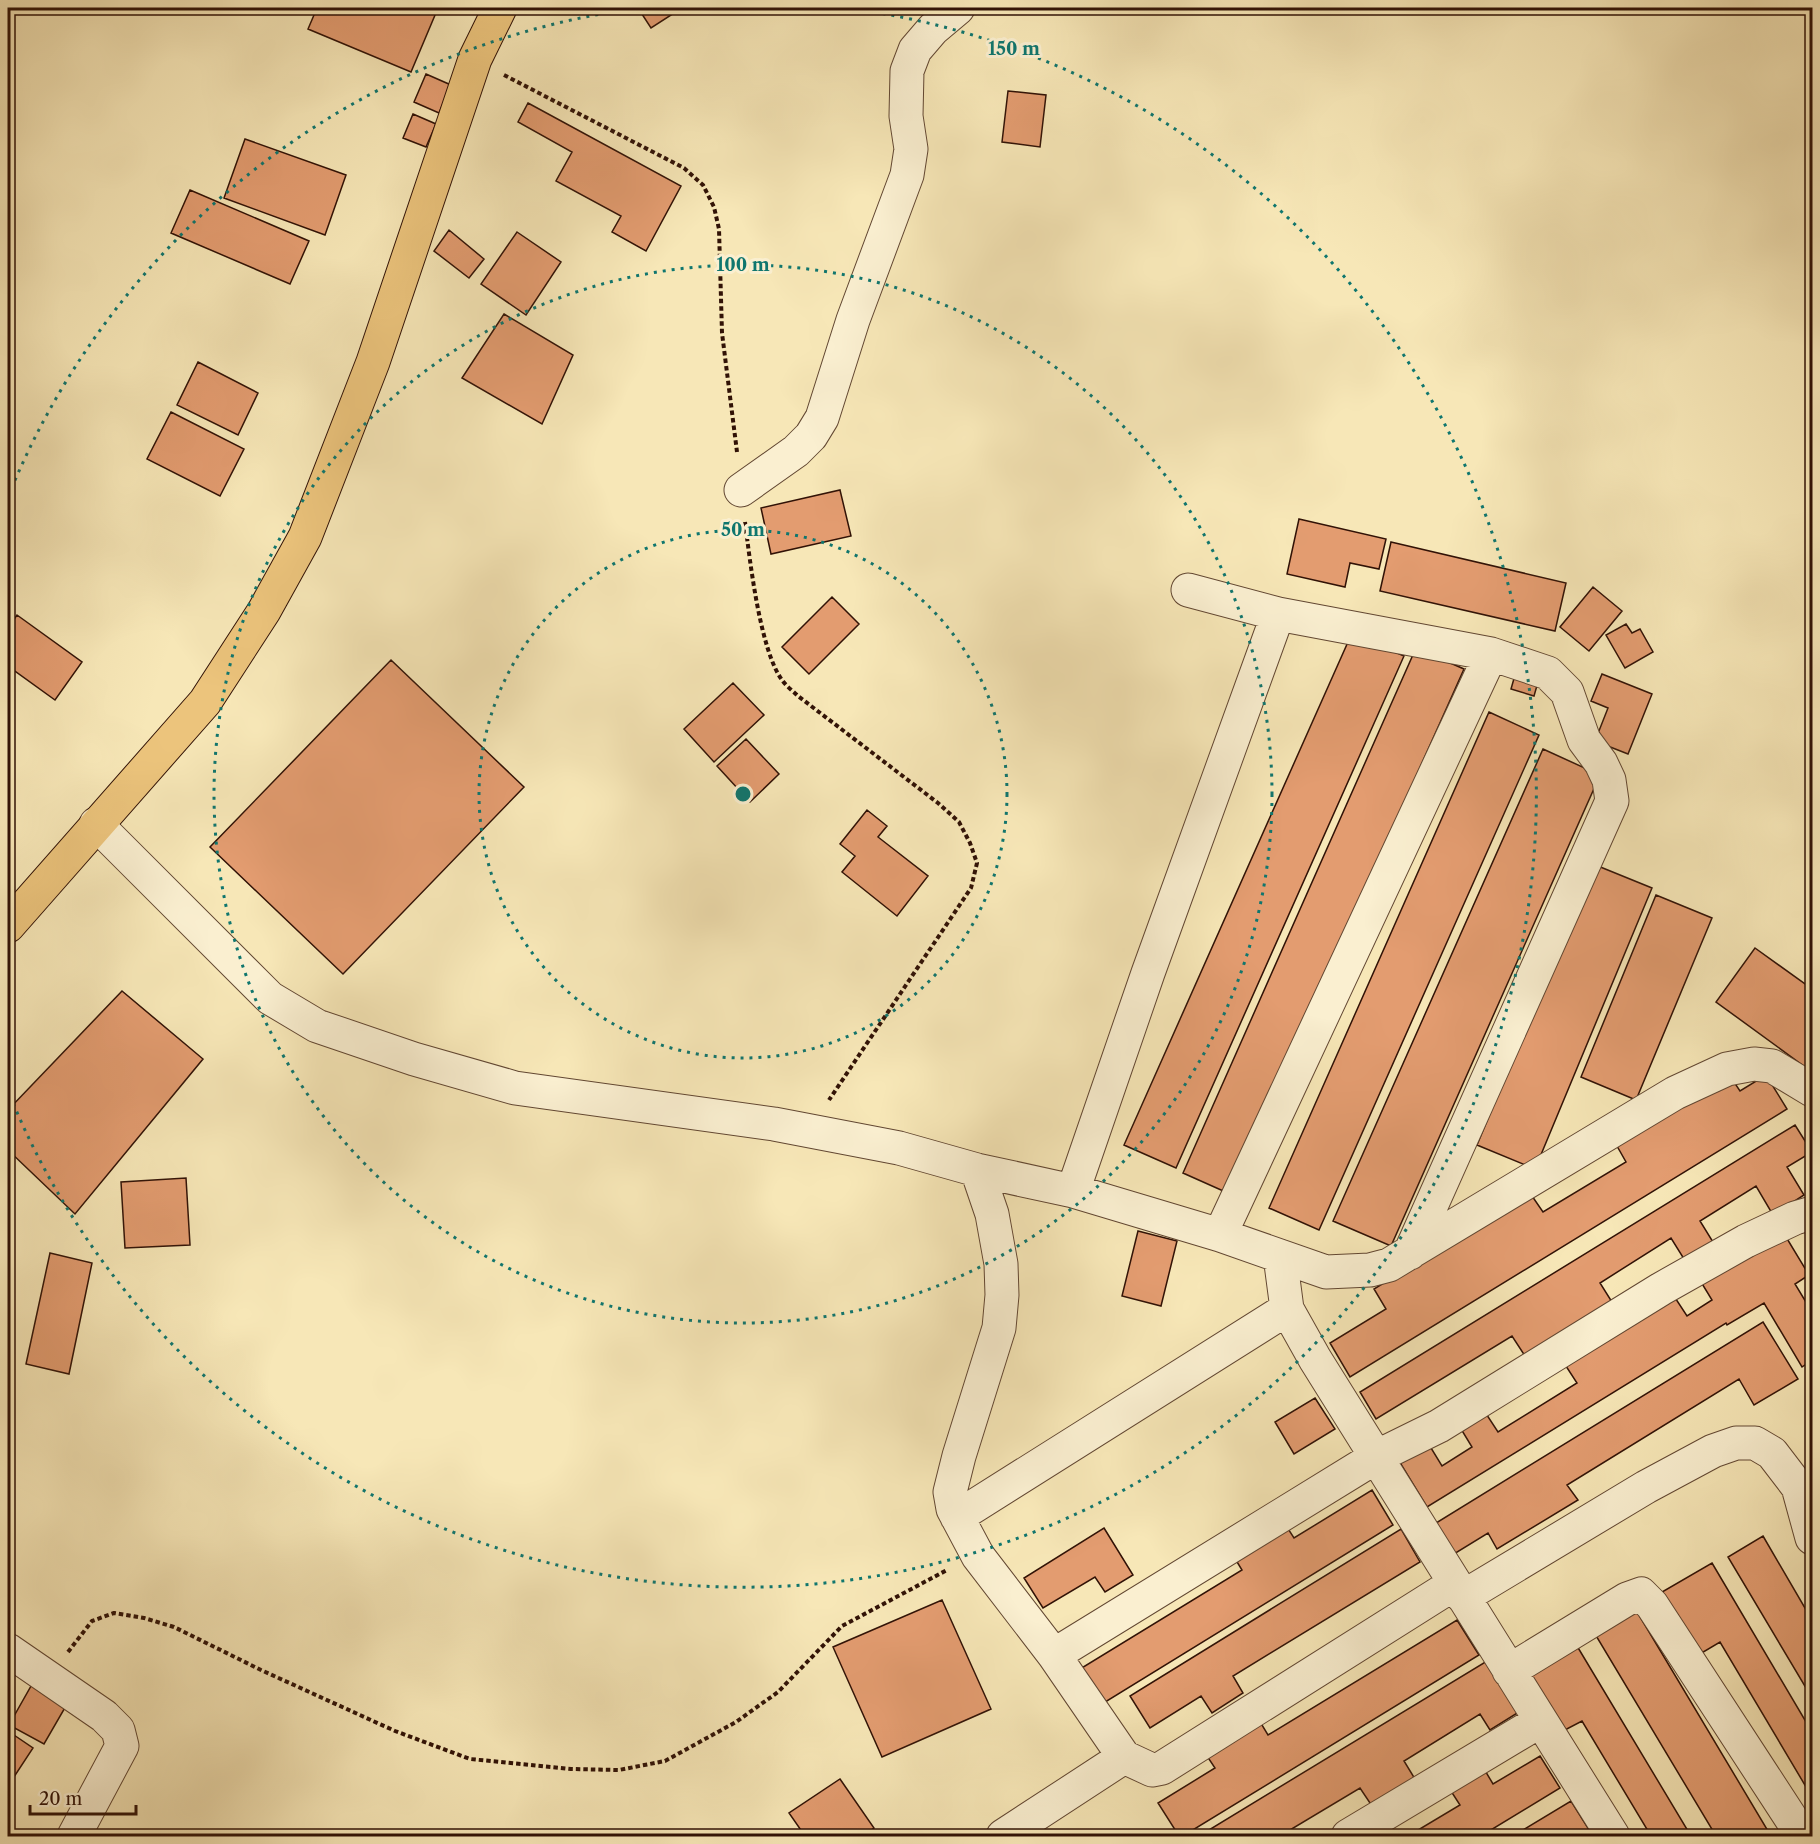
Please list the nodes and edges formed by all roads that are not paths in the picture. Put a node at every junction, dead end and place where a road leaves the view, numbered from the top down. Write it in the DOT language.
graph roads {
  1 [pos="500,8"];
  2 [pos="958,8"];
  3 [pos="741,490"];
  4 [pos="1188,590"];
  5 [pos="1278,614"];
  6 [pos="1491,654"];
  7 [pos="96,824"];
  8 [pos="8,926"];
  9 [pos="1812,1090"];
  10 [pos="977,1170"];
  11 [pos="1073,1191"];
  12 [pos="1812,1213"];
  13 [pos="1220,1234"];
  14 [pos="1410,1252"];
  15 [pos="1280,1257"];
  16 [pos="1287,1309"];
  17 [pos="1376,1457"];
  18 [pos="1805,1491"];
  19 [pos="957,1517"];
  20 [pos="1812,1538"];
  21 [pos="1459,1591"];
  22 [pos="8,1650"];
  23 [pos="1054,1655"];
  24 [pos="1509,1671"];
  25 [pos="1540,1720"];
  26 [pos="1124,1757"];
  27 [pos="1798,1829"];
  28 [pos="74,1836"];
  29 [pos="1003,1836"];
  30 [pos="1348,1836"];
  31 [pos="1613,1836"];
  1 -- 7 [label="highway"];
  2 -- 3 [label="street"];
  4 -- 5 [label="street"];
  5 -- 6 [label="street"];
  5 -- 11 [label="street"];
  6 -- 13 [label="street"];
  6 -- 14 [label="street"];
  7 -- 8 [label="highway"];
  7 -- 10 [label="street"];
  9 -- 14 [label="street"];
  10 -- 11 [label="street"];
  10 -- 19 [label="street"];
  11 -- 13 [label="street"];
  12 -- 17 [label="street"];
  13 -- 15 [label="street"];
  14 -- 15 [label="street"];
  15 -- 16 [label="street"];
  16 -- 17 [label="street"];
  16 -- 19 [label="street"];
  17 -- 21 [label="street"];
  17 -- 23 [label="street"];
  18 -- 20 [label="street"];
  18 -- 21 [label="street"];
  19 -- 23 [label="street"];
  21 -- 24 [label="street"];
  21 -- 26 [label="street"];
  22 -- 28 [label="street"];
  23 -- 26 [label="street"];
  24 -- 25 [label="street"];
  24 -- 27 [label="street"];
  25 -- 30 [label="street"];
  25 -- 31 [label="street"];
  26 -- 29 [label="street"];
}
